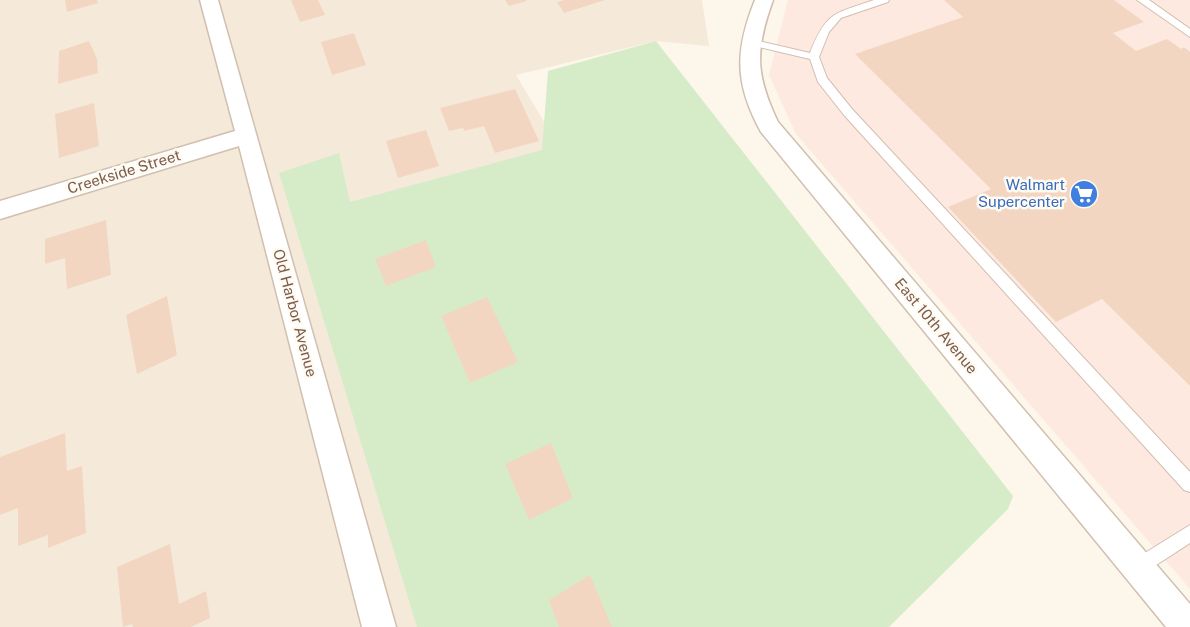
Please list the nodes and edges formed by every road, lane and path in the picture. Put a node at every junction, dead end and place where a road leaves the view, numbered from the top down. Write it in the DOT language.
graph roads {
  1 [pos="209,0"];
  2 [pos="764,0"];
  3 [pos="884,0"];
  4 [pos="1142,0"];
  5 [pos="1190,34"];
  6 [pos="750,42"];
  7 [pos="814,57"];
  8 [pos="247,134"];
  9 [pos="0,210"];
  10 [pos="1190,484"];
  11 [pos="1190,533"];
  12 [pos="1138,567"];
  13 [pos="379,627"];
  14 [pos="1188,627"];
  1 -- 8 [label="street, Old Harbor Avenue"];
  2 -- 6 [label="street, East 10th Avenue"];
  3 -- 7 [label="lane"];
  4 -- 5 [label="lane"];
  6 -- 7 [label="lane"];
  6 -- 12 [label="street, East 10th Avenue"];
  7 -- 10 [label="lane"];
  8 -- 9 [label="street, Creekside Street"];
  8 -- 13 [label="street, Old Harbor Avenue"];
  11 -- 12 [label="lane"];
  12 -- 14 [label="street, East 10th Avenue"];
}
